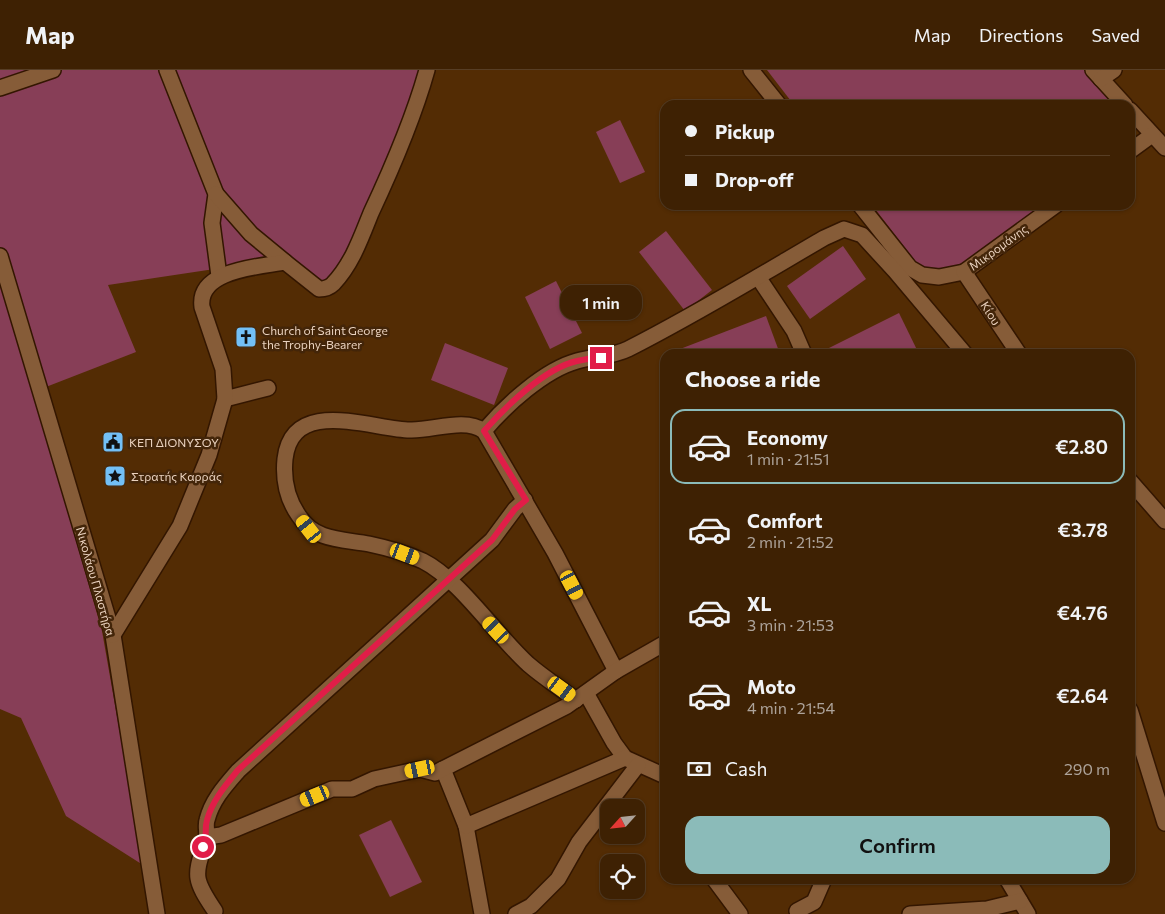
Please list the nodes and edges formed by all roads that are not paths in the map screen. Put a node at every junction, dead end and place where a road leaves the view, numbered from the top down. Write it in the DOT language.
graph roads {
  1 [pos="53,70"];
  2 [pos="167,70"];
  3 [pos="427,70"];
  4 [pos="751,70"];
  5 [pos="1103,73"];
  6 [pos="0,88"];
  7 [pos="775,100"];
  8 [pos="1122,100"];
  9 [pos="1135,116"];
  10 [pos="1152,135"];
  11 [pos="1135,147"];
  12 [pos="1165,148"];
  13 [pos="216,194"];
  14 [pos="864,210"];
  15 [pos="1049,210"];
  16 [pos="0,256"];
  17 [pos="285,262"];
  18 [pos="964,272"];
  19 [pos="219,276"];
  20 [pos="758,277"];
  21 [pos="802,349"];
  22 [pos="961,349"];
  23 [pos="1016,349"];
  24 [pos="268,388"];
  25 [pos="225,399"];
  26 [pos="484,431"];
  27 [pos="1135,487"];
  28 [pos="526,500"];
  29 [pos="1165,521"];
  30 [pos="446,579"];
  31 [pos="113,635"];
  32 [pos="660,646"];
  33 [pos="616,671"];
  34 [pos="581,696"];
  35 [pos="1135,726"];
  36 [pos="631,761"];
  37 [pos="443,769"];
  38 [pos="660,774"];
  39 [pos="1165,823"];
  40 [pos="466,826"];
  41 [pos="207,837"];
  42 [pos="718,884"];
  43 [pos="822,884"];
  44 [pos="1010,884"];
  45 [pos="1024,908"];
  46 [pos="215,911"];
  47 [pos="797,911"];
  48 [pos="157,914"];
  49 [pos="482,914"];
  50 [pos="516,914"];
  51 [pos="740,914"];
  52 [pos="910,914"];
  1 -- 6 [label="street"];
  2 -- 13 [label="street"];
  3 -- 17 [label="street"];
  4 -- 7 [label="street"];
  5 -- 8 [label="street"];
  9 -- 10 [label="street"];
  10 -- 11 [label="street"];
  10 -- 12 [label="street"];
  13 -- 17 [label="street"];
  13 -- 19 [label="street"];
  14 -- 18 [label="street"];
  15 -- 18 [label="street, Μικρομάνης"];
  16 -- 31 [label="street, Νικολάου Πλαστήρα"];
  17 -- 19 [label="street"];
  18 -- 23 [label="street, Κίου"];
  19 -- 25 [label="street"];
  20 -- 21 [label="street"];
  20 -- 22 [label="street"];
  20 -- 26 [label="street"];
  24 -- 25 [label="street"];
  25 -- 31 [label="street"];
  26 -- 28 [label="street"];
  26 -- 30 [label="street"];
  27 -- 29 [label="street"];
  28 -- 30 [label="street"];
  28 -- 33 [label="street"];
  30 -- 34 [label="street"];
  30 -- 41 [label="street"];
  31 -- 48 [label="street, Νικολάου Πλαστήρα"];
  32 -- 33 [label="street"];
  33 -- 34 [label="street"];
  34 -- 36 [label="street"];
  34 -- 37 [label="street"];
  35 -- 39 [label="street"];
  36 -- 38 [label="street"];
  36 -- 40 [label="street"];
  36 -- 50 [label="street"];
  37 -- 40 [label="street"];
  37 -- 41 [label="street"];
  40 -- 49 [label="street"];
  41 -- 46 [label="street"];
  42 -- 51 [label="street"];
  43 -- 47 [label="street"];
  44 -- 45 [label="street"];
  45 -- 52 [label="street"];
}
